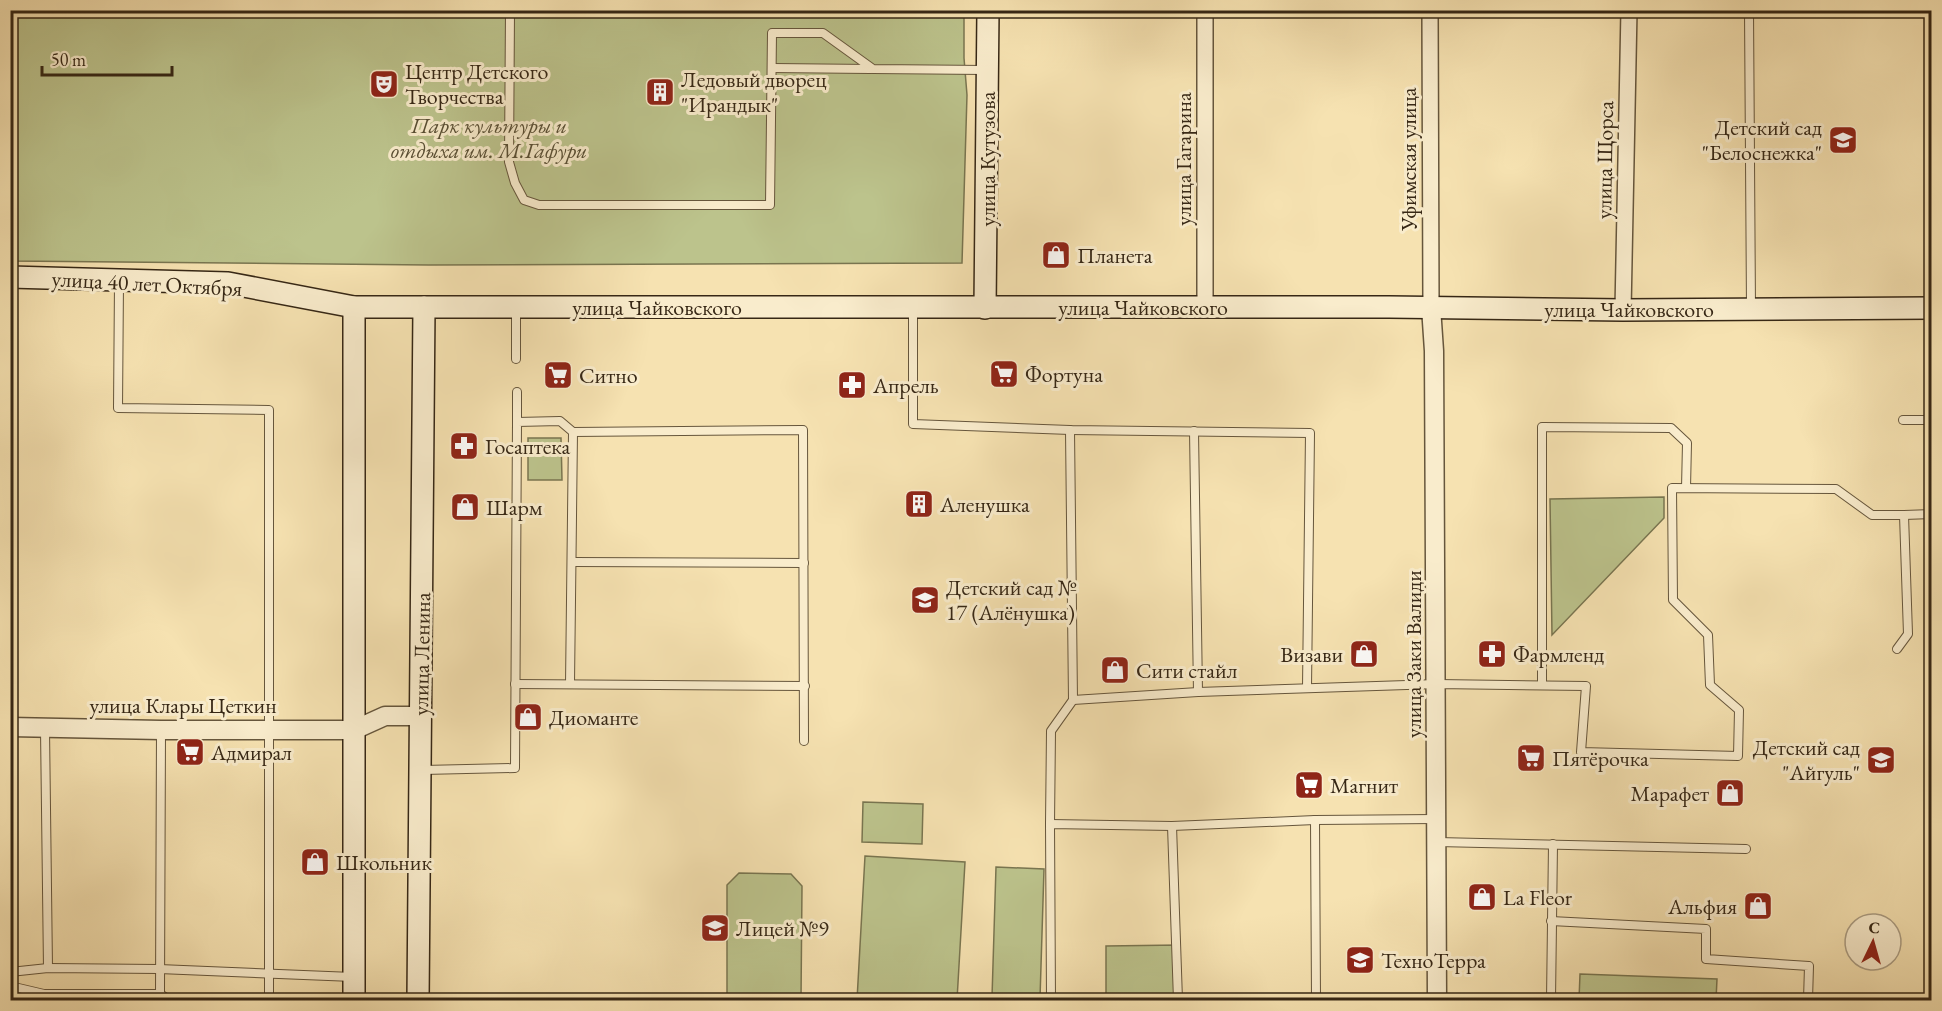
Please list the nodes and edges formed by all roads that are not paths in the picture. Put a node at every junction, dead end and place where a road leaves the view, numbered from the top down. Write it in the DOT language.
graph roads {
  1 [pos="510,10"];
  2 [pos="988,10"];
  3 [pos="1205,10"];
  4 [pos="1430,10"];
  5 [pos="1629,10"];
  6 [pos="1749,10"];
  7 [pos="772,68"];
  8 [pos="873,69"];
  9 [pos="987,70"];
  10 [pos="10,277"];
  11 [pos="119,280"];
  12 [pos="354,307"];
  13 [pos="424,307"];
  14 [pos="516,307"];
  15 [pos="1205,307"];
  16 [pos="1431,307"];
  17 [pos="913,308"];
  18 [pos="985,308"];
  19 [pos="1932,308"];
  20 [pos="1750,309"];
  21 [pos="1623,310"];
  22 [pos="516,359"];
  23 [pos="517,392"];
  24 [pos="1903,420"];
  25 [pos="1932,420"];
  26 [pos="517,422"];
  27 [pos="1070,430"];
  28 [pos="1194,431"];
  29 [pos="573,432"];
  30 [pos="1686,488"];
  31 [pos="1932,514"];
  32 [pos="1905,515"];
  33 [pos="573,562"];
  34 [pos="804,563"];
  35 [pos="1897,649"];
  36 [pos="515,684"];
  37 [pos="570,684"];
  38 [pos="1437,684"];
  39 [pos="1542,685"];
  40 [pos="805,686"];
  41 [pos="1307,688"];
  42 [pos="1198,692"];
  43 [pos="1073,700"];
  44 [pos="421,716"];
  45 [pos="10,727"];
  46 [pos="45,727"];
  47 [pos="161,730"];
  48 [pos="268,730"];
  49 [pos="354,730"];
  50 [pos="804,741"];
  51 [pos="420,770"];
  52 [pos="1437,819"];
  53 [pos="1315,820"];
  54 [pos="1050,824"];
  55 [pos="1172,826"];
  56 [pos="1437,842"];
  57 [pos="1553,844"];
  58 [pos="1746,849"];
  59 [pos="1551,921"];
  60 [pos="48,968"];
  61 [pos="159,969"];
  62 [pos="10,972"];
  63 [pos="269,972"];
  64 [pos="354,977"];
  65 [pos="10,986"];
  66 [pos="160,994"];
  67 [pos="169,1000"];
  68 [pos="269,1000"];
  69 [pos="354,1000"];
  70 [pos="418,1000"];
  71 [pos="1051,1000"];
  72 [pos="1178,1000"];
  73 [pos="1316,1000"];
  74 [pos="1437,1000"];
  75 [pos="1551,1000"];
  76 [pos="1808,1000"];
  1 -- 7 [label="lane"];
  2 -- 9 [label="main road, улица Кутузова"];
  3 -- 15 [label="street, улица Гагарина"];
  4 -- 16 [label="street, Уфимская улица"];
  5 -- 21 [label="street, улица Щорса"];
  6 -- 20 [label="lane"];
  7 -- 8 [label="lane"];
  7 -- 8 [label="lane"];
  8 -- 9 [label="lane"];
  9 -- 18 [label="main road, улица Кутузова"];
  10 -- 11 [label="main road, улица 40 лет Октября"];
  11 -- 12 [label="main road, улица 40 лет Октября"];
  11 -- 48 [label="lane"];
  12 -- 13 [label="main road, улица Чайковского"];
  12 -- 49 [label="main road"];
  13 -- 14 [label="main road, улица Чайковского"];
  13 -- 44 [label="main road, улица Ленина"];
  14 -- 17 [label="main road, улица Чайковского"];
  14 -- 22 [label="lane"];
  15 -- 16 [label="main road, улица Чайковского"];
  15 -- 18 [label="main road, улица Чайковского"];
  16 -- 21 [label="main road, улица Чайковского"];
  16 -- 38 [label="street, улица Заки Валиди"];
  17 -- 18 [label="main road, улица Чайковского"];
  17 -- 27 [label="lane"];
  19 -- 20 [label="main road, улица Чайковского"];
  20 -- 21 [label="main road, улица Чайковского"];
  23 -- 26 [label="lane"];
  24 -- 25 [label="lane"];
  26 -- 29 [label="lane"];
  26 -- 36 [label="lane"];
  27 -- 28 [label="lane"];
  27 -- 43 [label="lane"];
  28 -- 41 [label="lane"];
  28 -- 42 [label="lane"];
  29 -- 33 [label="lane"];
  29 -- 34 [label="lane"];
  30 -- 32 [label="lane"];
  30 -- 39 [label="lane"];
  30 -- 39 [label="lane"];
  31 -- 32 [label="lane"];
  32 -- 35 [label="lane"];
  33 -- 34 [label="lane"];
  33 -- 37 [label="lane"];
  34 -- 40 [label="lane"];
  36 -- 37 [label="lane"];
  36 -- 51 [label="lane"];
  37 -- 40 [label="lane"];
  38 -- 39 [label="lane"];
  38 -- 41 [label="lane"];
  38 -- 52 [label="street, улица Заки Валиди"];
  40 -- 50 [label="lane"];
  41 -- 42 [label="lane"];
  42 -- 43 [label="lane"];
  43 -- 54 [label="lane"];
  44 -- 49 [label="street"];
  44 -- 51 [label="main road, улица Ленина"];
  45 -- 46 [label="street, улица Клары Цеткин"];
  46 -- 47 [label="street, улица Клары Цеткин"];
  46 -- 60 [label="lane"];
  47 -- 48 [label="street, улица Клары Цеткин"];
  47 -- 61 [label="lane"];
  48 -- 49 [label="street, улица Клары Цеткин"];
  48 -- 63 [label="lane"];
  49 -- 64 [label="main road"];
  51 -- 70 [label="main road, улица Ленина"];
  52 -- 53 [label="lane"];
  52 -- 56 [label="street, улица Заки Валиди"];
  53 -- 55 [label="lane"];
  53 -- 73 [label="lane"];
  54 -- 55 [label="lane"];
  54 -- 71 [label="lane"];
  55 -- 72 [label="lane"];
  56 -- 57 [label="lane"];
  56 -- 74 [label="street, улица Заки Валиди"];
  57 -- 58 [label="lane"];
  57 -- 59 [label="lane"];
  59 -- 75 [label="lane"];
  59 -- 76 [label="lane"];
  60 -- 61 [label="lane"];
  60 -- 62 [label="lane"];
  61 -- 63 [label="lane"];
  61 -- 66 [label="lane"];
  63 -- 64 [label="lane"];
  63 -- 68 [label="lane"];
  64 -- 69 [label="main road"];
  65 -- 66 [label="lane"];
  66 -- 67 [label="lane"];
}
